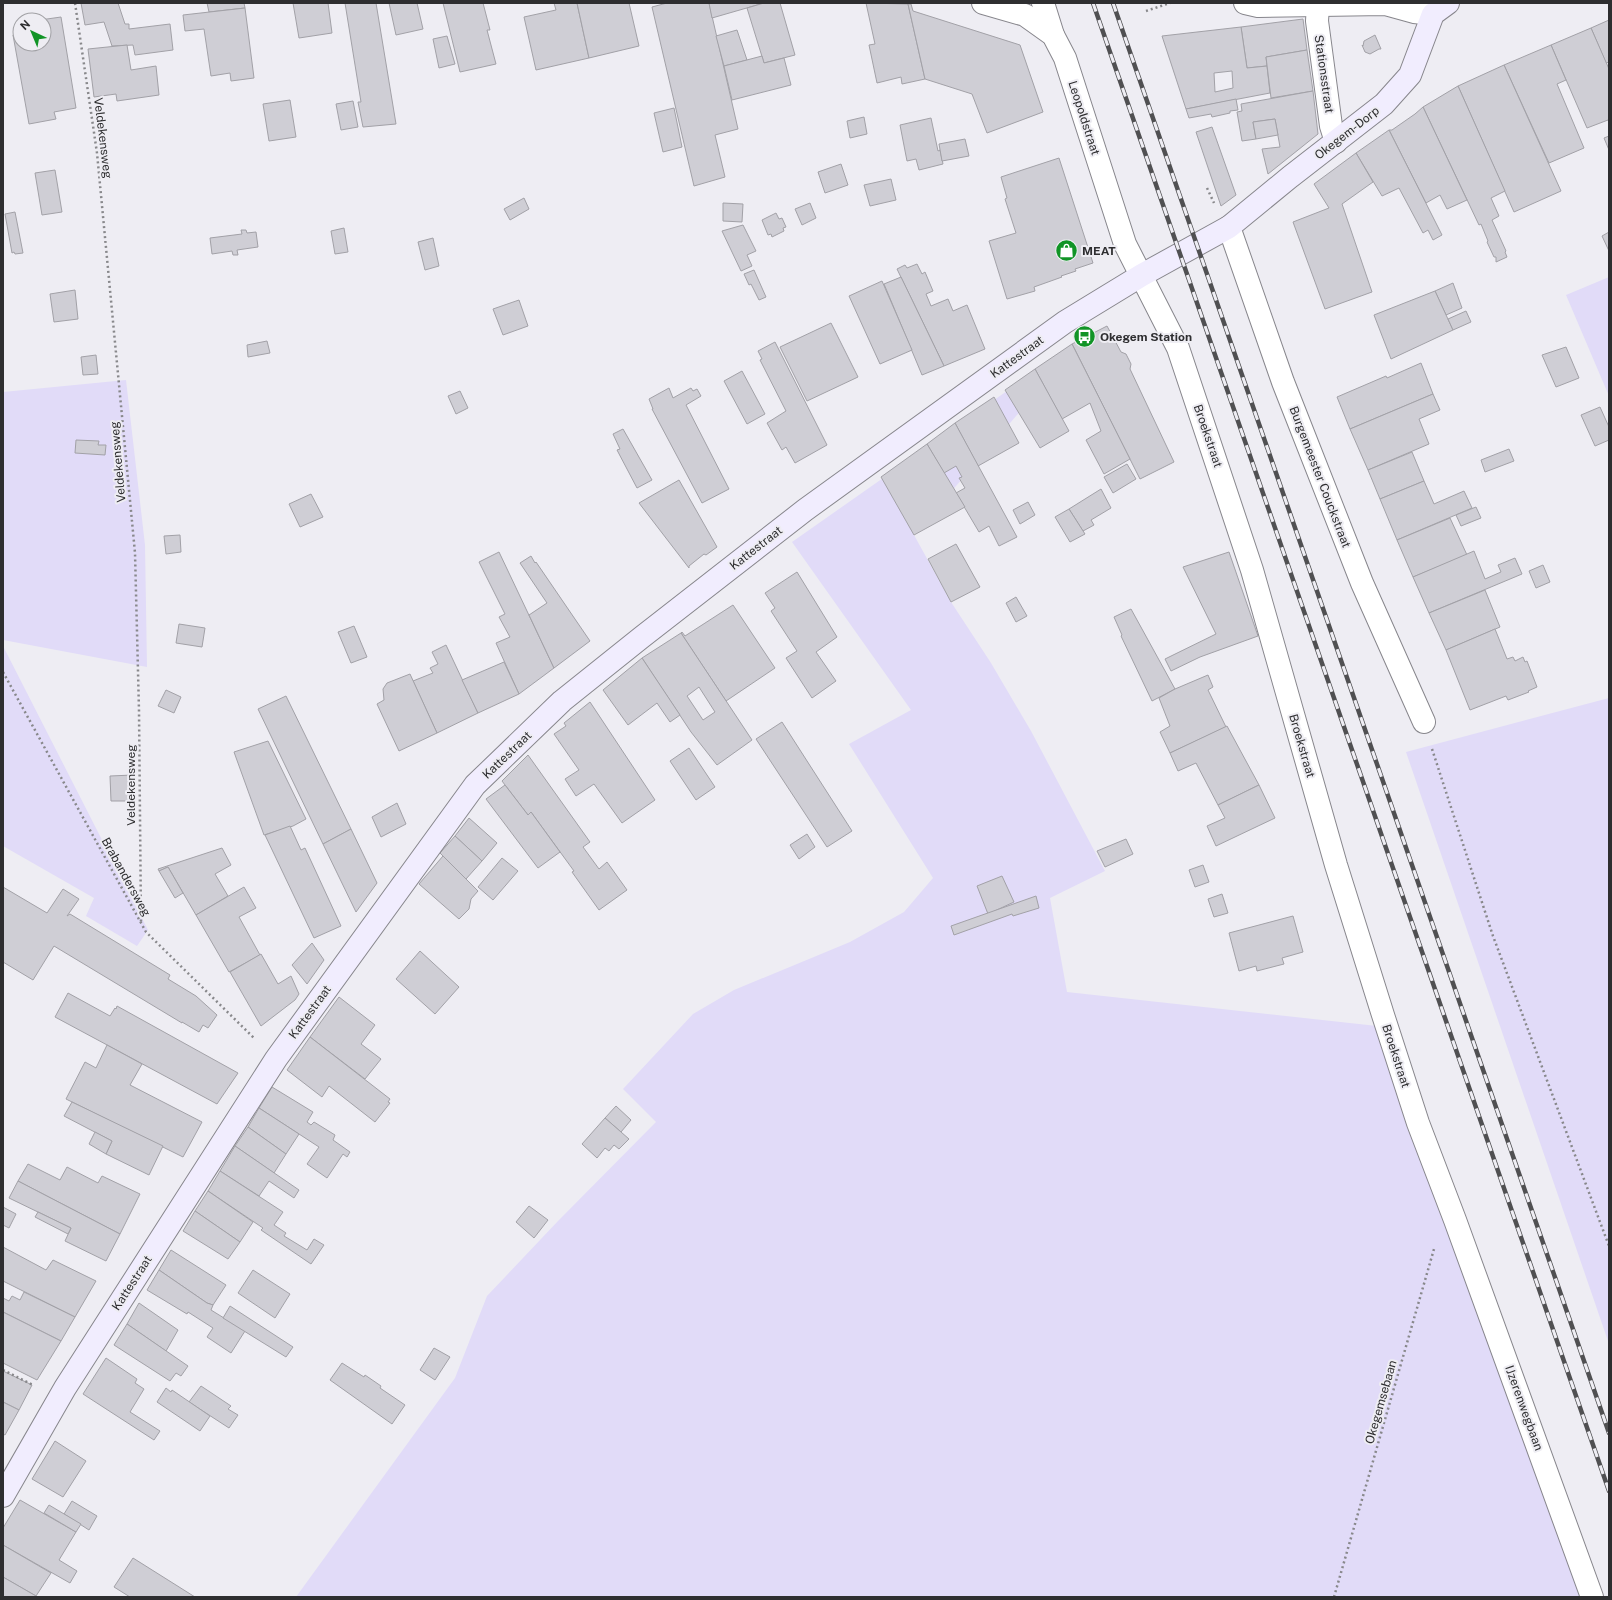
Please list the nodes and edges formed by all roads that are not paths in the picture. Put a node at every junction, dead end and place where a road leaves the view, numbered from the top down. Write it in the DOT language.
graph roads {
  1 [pos="983,3"];
  2 [pos="1043,3"];
  3 [pos="1245,3"];
  4 [pos="1318,6"];
  5 [pos="1440,9"];
  6 [pos="1053,34"];
  7 [pos="1336,142"];
  8 [pos="1229,227"];
  9 [pos="1142,275"];
  10 [pos="1424,722"];
  11 [pos="1455,1220"];
  12 [pos="3,1496"];
  13 [pos="1592,1597"];
  1 -- 6 [label="street, Leopoldstraat"];
  2 -- 6 [label="street"];
  3 -- 4 [label="street, Okegem-Dorp"];
  4 -- 5 [label="street, Okegem-Dorp"];
  4 -- 7 [label="street, Stationsstraat"];
  5 -- 7 [label="main road, Okegem-Dorp"];
  6 -- 9 [label="street, Leopoldstraat"];
  7 -- 8 [label="main road, Okegem-Dorp"];
  8 -- 9 [label="main road, Kattestraat"];
  8 -- 10 [label="street, Burgemeester Couckstraat"];
  9 -- 11 [label="street, Broekstraat"];
  9 -- 12 [label="main road, Kattestraat"];
  11 -- 13 [label="street, IJzerenwegbaan"];
}
